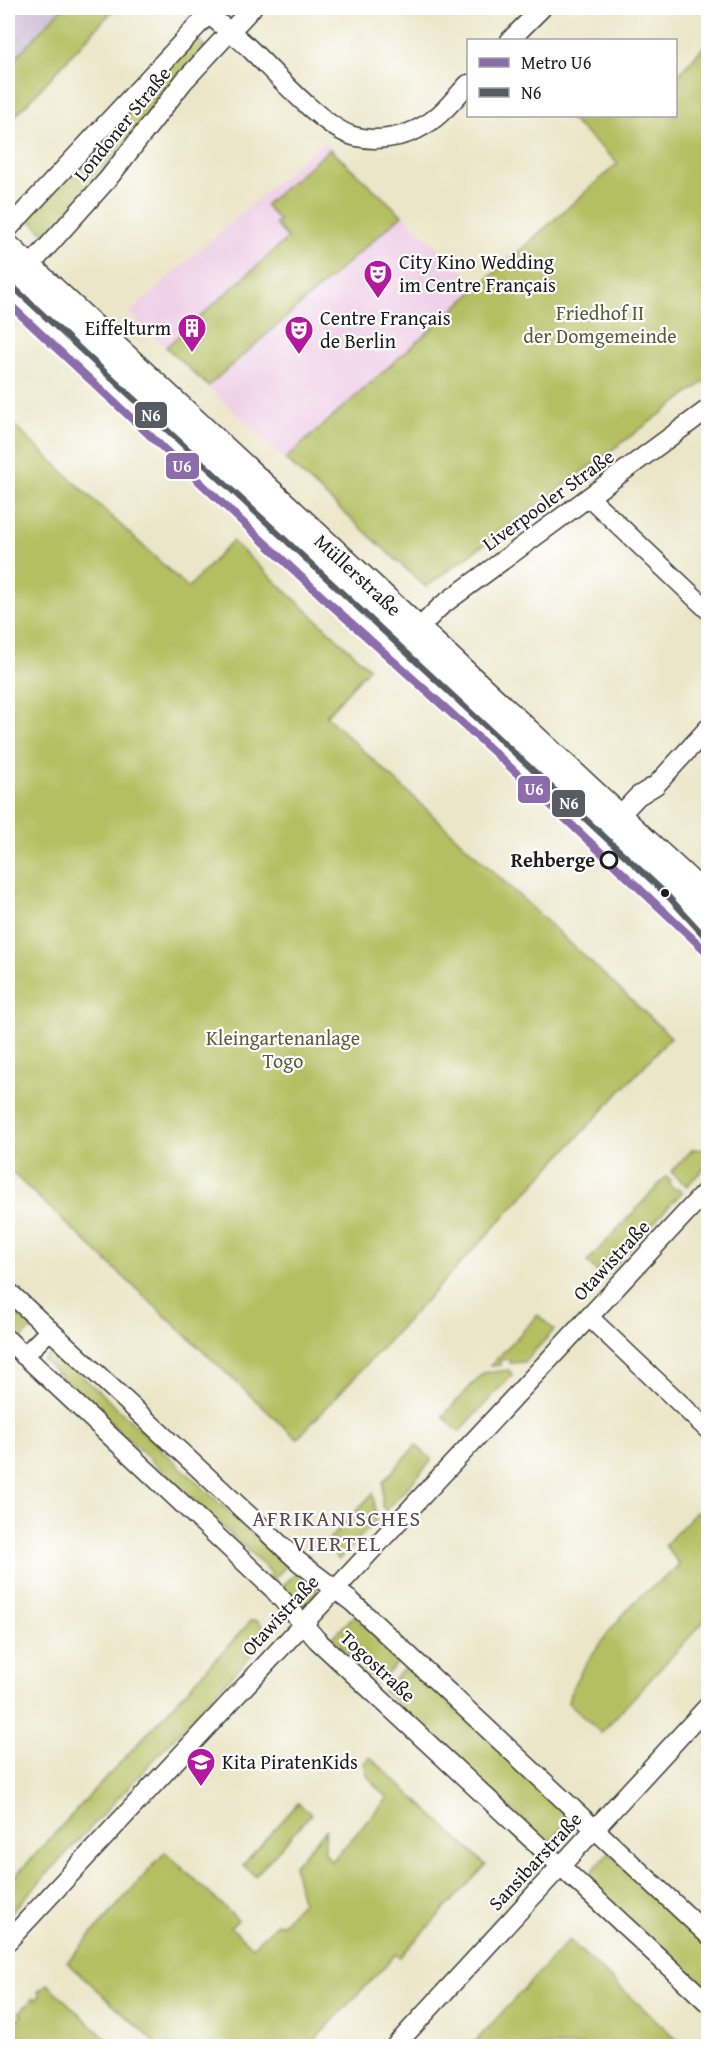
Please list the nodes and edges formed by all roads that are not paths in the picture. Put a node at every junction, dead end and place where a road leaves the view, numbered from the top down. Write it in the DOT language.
graph roads {
  1 [pos="252,8"];
  2 [pos="542,8"];
  3 [pos="211,11"];
  4 [pos="229,32"];
  5 [pos="511,39"];
  6 [pos="467,85"];
  7 [pos="8,229"];
  8 [pos="8,249"];
  9 [pos="14,281"];
  10 [pos="708,409"];
  11 [pos="590,498"];
  12 [pos="708,610"];
  13 [pos="417,630"];
  14 [pos="708,728"];
  15 [pos="618,817"];
  16 [pos="708,901"];
  17 [pos="708,940"];
  18 [pos="708,1189"];
  19 [pos="8,1291"];
  20 [pos="589,1317"];
  21 [pos="50,1330"];
  22 [pos="8,1340"];
  23 [pos="24,1356"];
  24 [pos="708,1430"];
  25 [pos="335,1589"];
  26 [pos="303,1624"];
  27 [pos="708,1706"];
  28 [pos="595,1829"];
  29 [pos="561,1867"];
  30 [pos="708,1935"];
  31 [pos="8,1941"];
  32 [pos="708,2003"];
  33 [pos="395,2046"];
  1 -- 4 [label="street, Londoner Straße"];
  2 -- 5 [label="street"];
  3 -- 4 [label="street"];
  3 -- 7 [label="street, Londoner Straße"];
  4 -- 6 [label="street"];
  4 -- 9 [label="street, Londoner Straße"];
  8 -- 9 [label="main road, Müllerstraße"];
  9 -- 13 [label="main road, Müllerstraße"];
  9 -- 17 [label="main road, Müllerstraße"];
  10 -- 11 [label="street, Liverpooler Straße"];
  11 -- 12 [label="street"];
  11 -- 13 [label="street, Liverpooler Straße"];
  13 -- 15 [label="main road, Müllerstraße"];
  14 -- 15 [label="street"];
  15 -- 16 [label="main road, Müllerstraße"];
  18 -- 20 [label="street, Otawistraße"];
  19 -- 21 [label="street, Togostraße"];
  20 -- 24 [label="street"];
  20 -- 25 [label="street, Otawistraße"];
  21 -- 23 [label="street"];
  21 -- 25 [label="street, Togostraße"];
  22 -- 23 [label="street, Togostraße"];
  23 -- 26 [label="street, Togostraße"];
  25 -- 26 [label="street, Otawistraße"];
  25 -- 28 [label="street, Togostraße"];
  26 -- 29 [label="street, Togostraße"];
  26 -- 31 [label="street, Otawistraße"];
  27 -- 28 [label="street, Sansibarstraße"];
  28 -- 29 [label="street, Sansibarstraße"];
  28 -- 30 [label="street, Togostraße"];
  29 -- 32 [label="street, Togostraße"];
  29 -- 33 [label="street, Sansibarstraße"];
}
